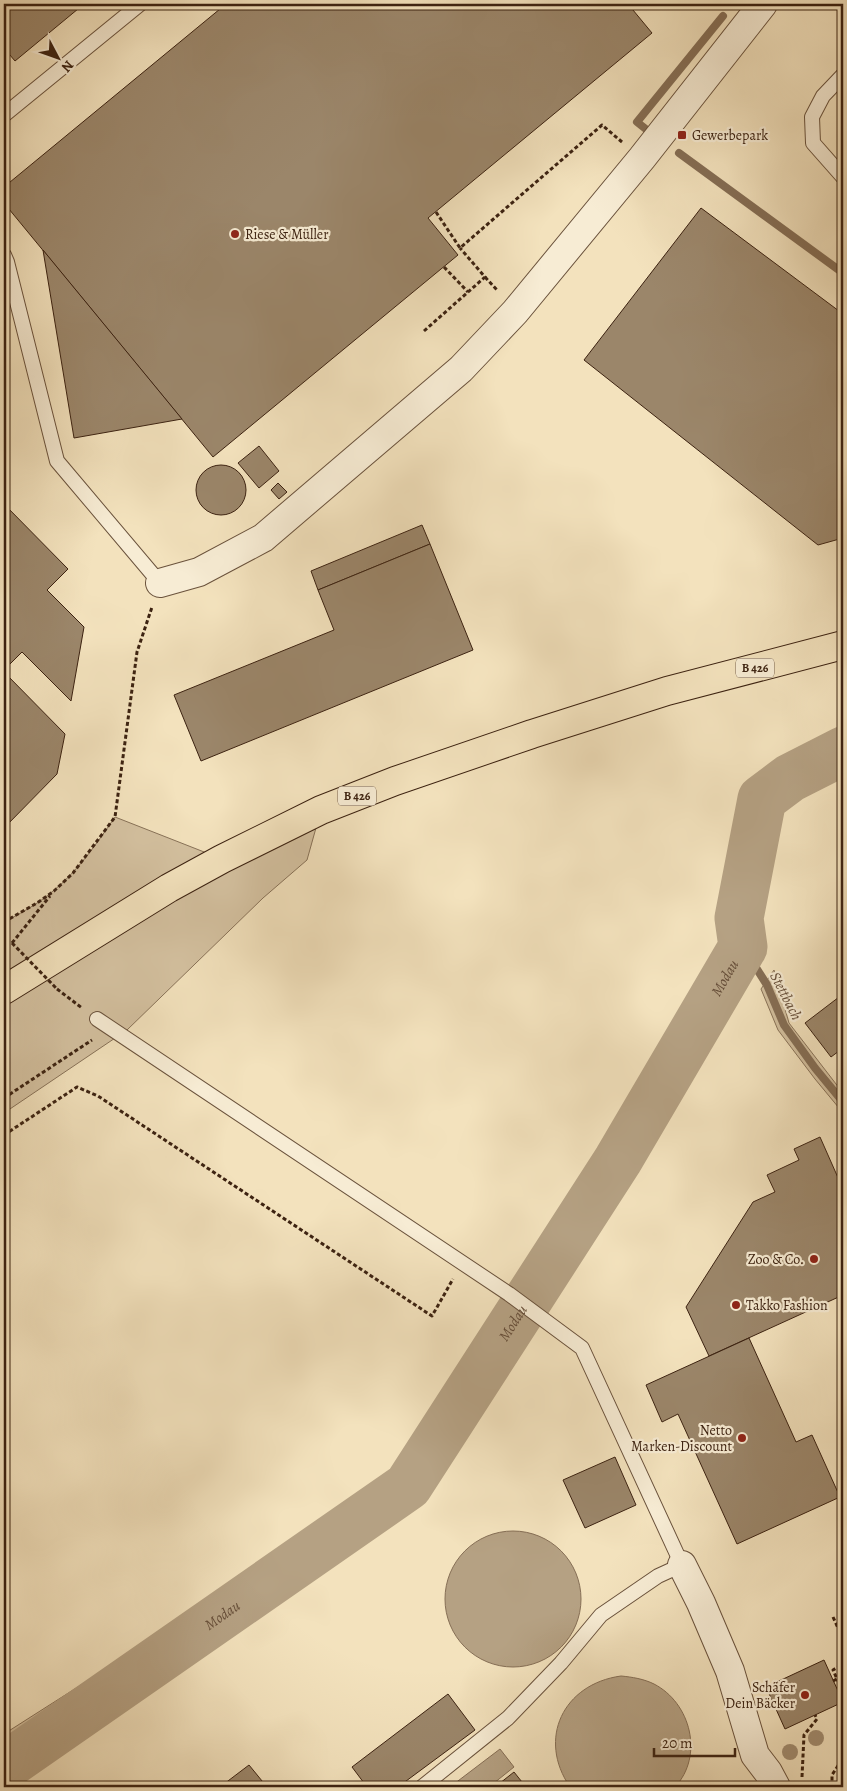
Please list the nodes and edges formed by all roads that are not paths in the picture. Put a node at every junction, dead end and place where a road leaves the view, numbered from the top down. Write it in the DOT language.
graph roads {
  1 [pos="140,4"];
  2 [pos="760,5"];
  3 [pos="843,75"];
  4 [pos="4,115"];
  5 [pos="843,177"];
  6 [pos="4,255"];
  7 [pos="160,583"];
  8 [pos="843,645"];
  9 [pos="4,990"];
  10 [pos="97,1019"];
  11 [pos="682,1565"];
  12 [pos="755,1755"];
  13 [pos="422,1787"];
  14 [pos="754,1787"];
  15 [pos="776,1787"];
  1 -- 4 [label="lane"];
  2 -- 7 [label="street"];
  3 -- 5 [label="lane"];
  6 -- 7 [label="lane"];
  8 -- 9 [label="main road, B 426"];
  10 -- 11 [label="lane"];
  11 -- 12 [label="street"];
  11 -- 13 [label="lane"];
  12 -- 14 [label="street"];
  12 -- 15 [label="street"];
}
